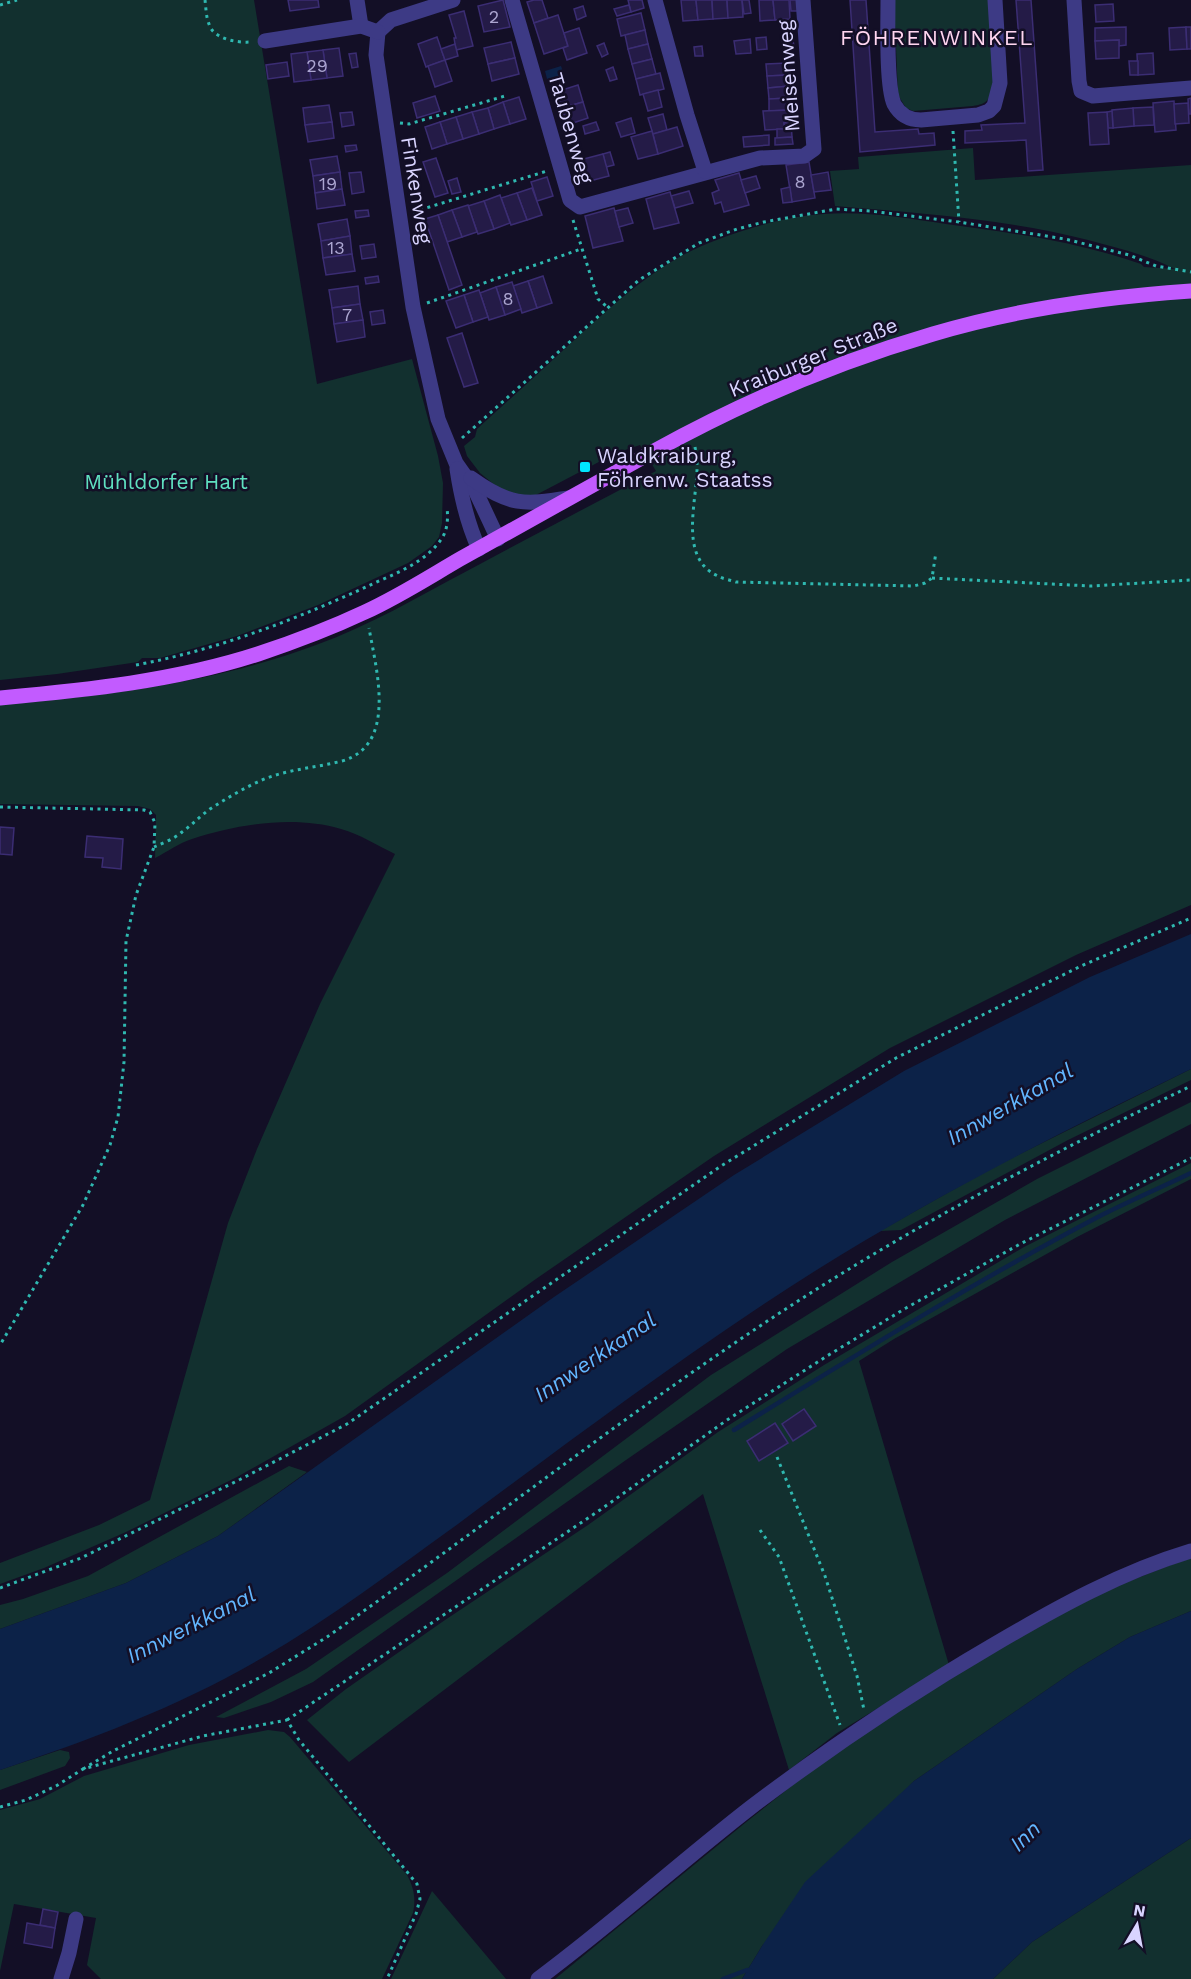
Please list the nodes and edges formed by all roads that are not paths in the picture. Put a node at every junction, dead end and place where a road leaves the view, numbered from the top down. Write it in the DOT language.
graph roads {
  1 [pos="357,0"];
  2 [pos="453,0"];
  3 [pos="512,0"];
  4 [pos="655,0"];
  5 [pos="803,0"];
  6 [pos="888,0"];
  7 [pos="994,0"];
  8 [pos="1074,0"];
  9 [pos="361,26"];
  10 [pos="378,32"];
  11 [pos="266,41"];
  12 [pos="1191,88"];
  13 [pos="814,148"];
  14 [pos="705,171"];
  15 [pos="1191,291"];
  16 [pos="456,461"];
  17 [pos="572,497"];
  18 [pos="498,539"];
  19 [pos="479,549"];
  20 [pos="0,698"];
  21 [pos="1191,1551"];
  22 [pos="76,1918"];
  23 [pos="61,1979"];
  24 [pos="538,1979"];
  1 -- 9 [label="street"];
  2 -- 10 [label="street"];
  3 -- 14 [label="street, Taubenweg"];
  4 -- 14 [label="street"];
  5 -- 13 [label="street, Meisenweg"];
  6 -- 7 [label="street"];
  8 -- 12 [label="street"];
  9 -- 10 [label="street"];
  9 -- 11 [label="street"];
  10 -- 16 [label="street, Finkenweg"];
  13 -- 14 [label="street, Taubenweg"];
  15 -- 17 [label="main road, Kraiburger Straße"];
  16 -- 17 [label="street"];
  16 -- 18 [label="street, Finkenweg"];
  16 -- 19 [label="street, Finkenweg"];
  17 -- 18 [label="main road, Kraiburger Straße"];
  18 -- 19 [label="main road, Kraiburger Straße"];
  19 -- 20 [label="main road, Kraiburger Straße"];
  21 -- 24 [label="street"];
  22 -- 23 [label="street"];
}
